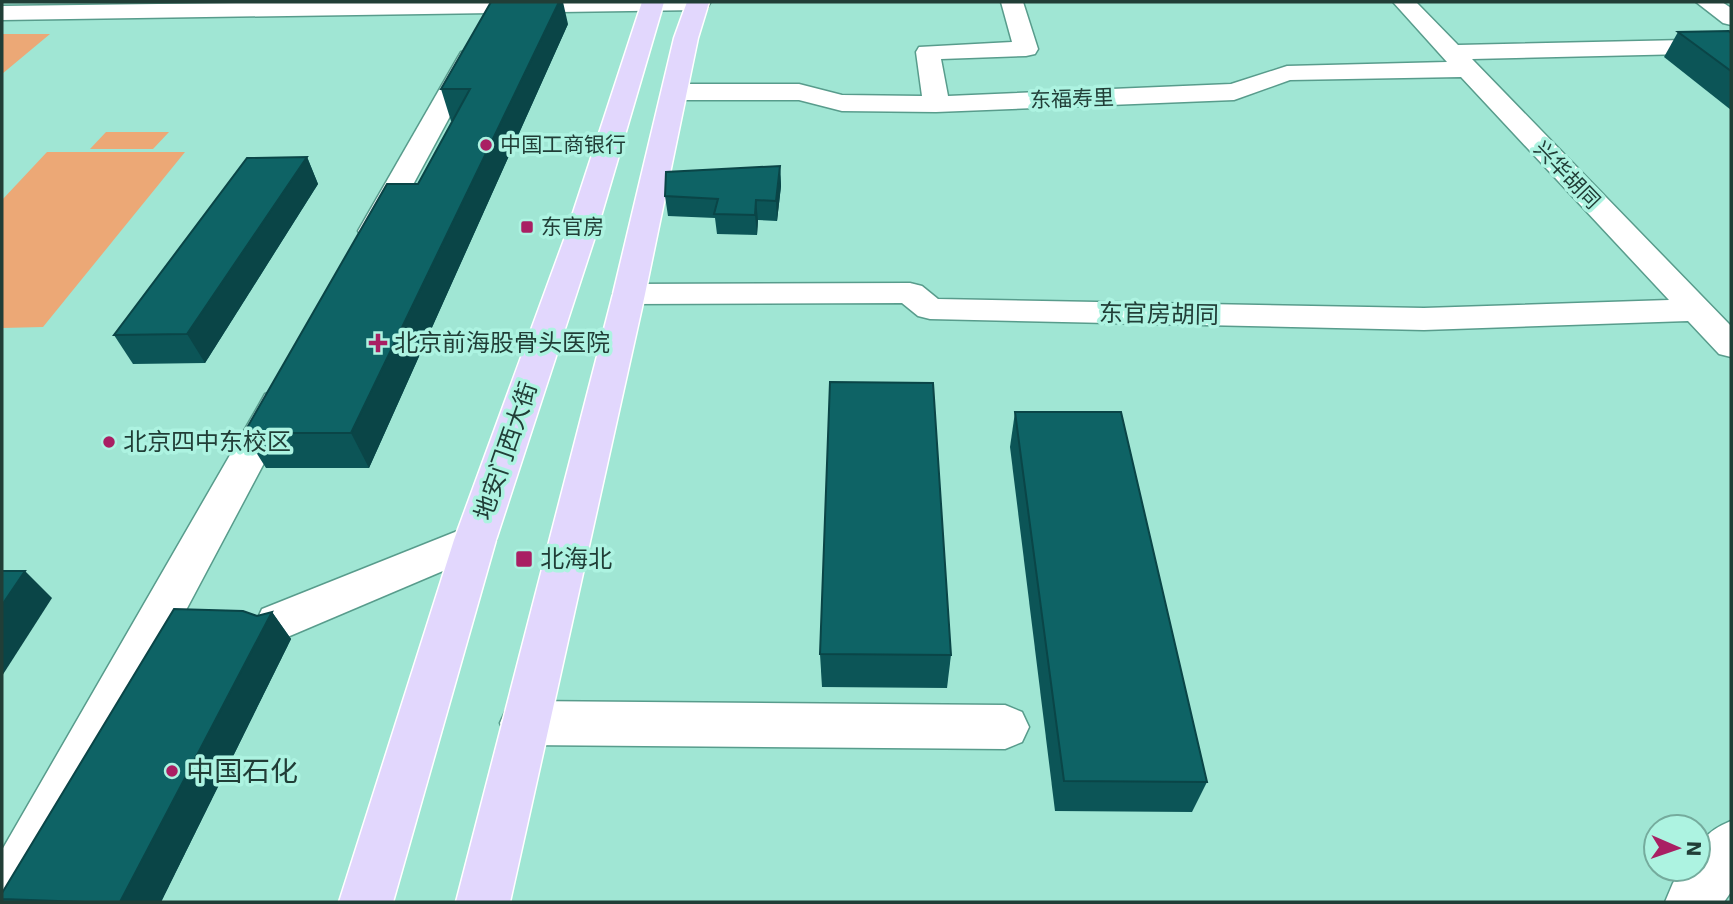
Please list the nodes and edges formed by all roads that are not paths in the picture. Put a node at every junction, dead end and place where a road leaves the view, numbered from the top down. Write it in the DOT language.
graph roads {
  1 [pos="699,2"];
  2 [pos="1012,2"];
  3 [pos="1404,2"];
  4 [pos="1707,2"];
  5 [pos="652,4"];
  6 [pos="498,6"];
  7 [pos="2,13"];
  8 [pos="1731,18"];
  9 [pos="1731,46"];
  10 [pos="1458,60"];
  11 [pos="675,92"];
  12 [pos="936,104"];
  13 [pos="357,260"];
  14 [pos="629,293"];
  15 [pos="1696,310"];
  16 [pos="1731,346"];
  17 [pos="297,369"];
  18 [pos="475,540"];
  19 [pos="278,622"];
  20 [pos="524,723"];
  21 [pos="1005,727"];
  22 [pos="1731,847"];
  23 [pos="2,902"];
  24 [pos="366,902"];
  25 [pos="483,902"];
  26 [pos="1692,902"];
  1 -- 5 [label="street"];
  1 -- 11 [label="main road"];
  2 -- 12 [label="street"];
  3 -- 10 [label="street, 兴华胡同"];
  4 -- 8 [label="street"];
  5 -- 6 [label="street"];
  5 -- 18 [label="main road, 地安门西大街"];
  6 -- 7 [label="street"];
  6 -- 13 [label="street"];
  9 -- 10 [label="street, 东福寿里"];
  10 -- 12 [label="street, 东福寿里"];
  10 -- 15 [label="street, 兴华胡同"];
  11 -- 12 [label="street, 东福寿里"];
  11 -- 14 [label="main road"];
  14 -- 15 [label="street, 东官房胡同"];
  14 -- 20 [label="main road"];
  15 -- 16 [label="street, 兴华胡同"];
  17 -- 23 [label="street"];
  18 -- 19 [label="street"];
  18 -- 24 [label="main road, 地安门西大街"];
  20 -- 21 [label="street"];
  20 -- 25 [label="main road"];
  22 -- 26 [label="street"];
}
